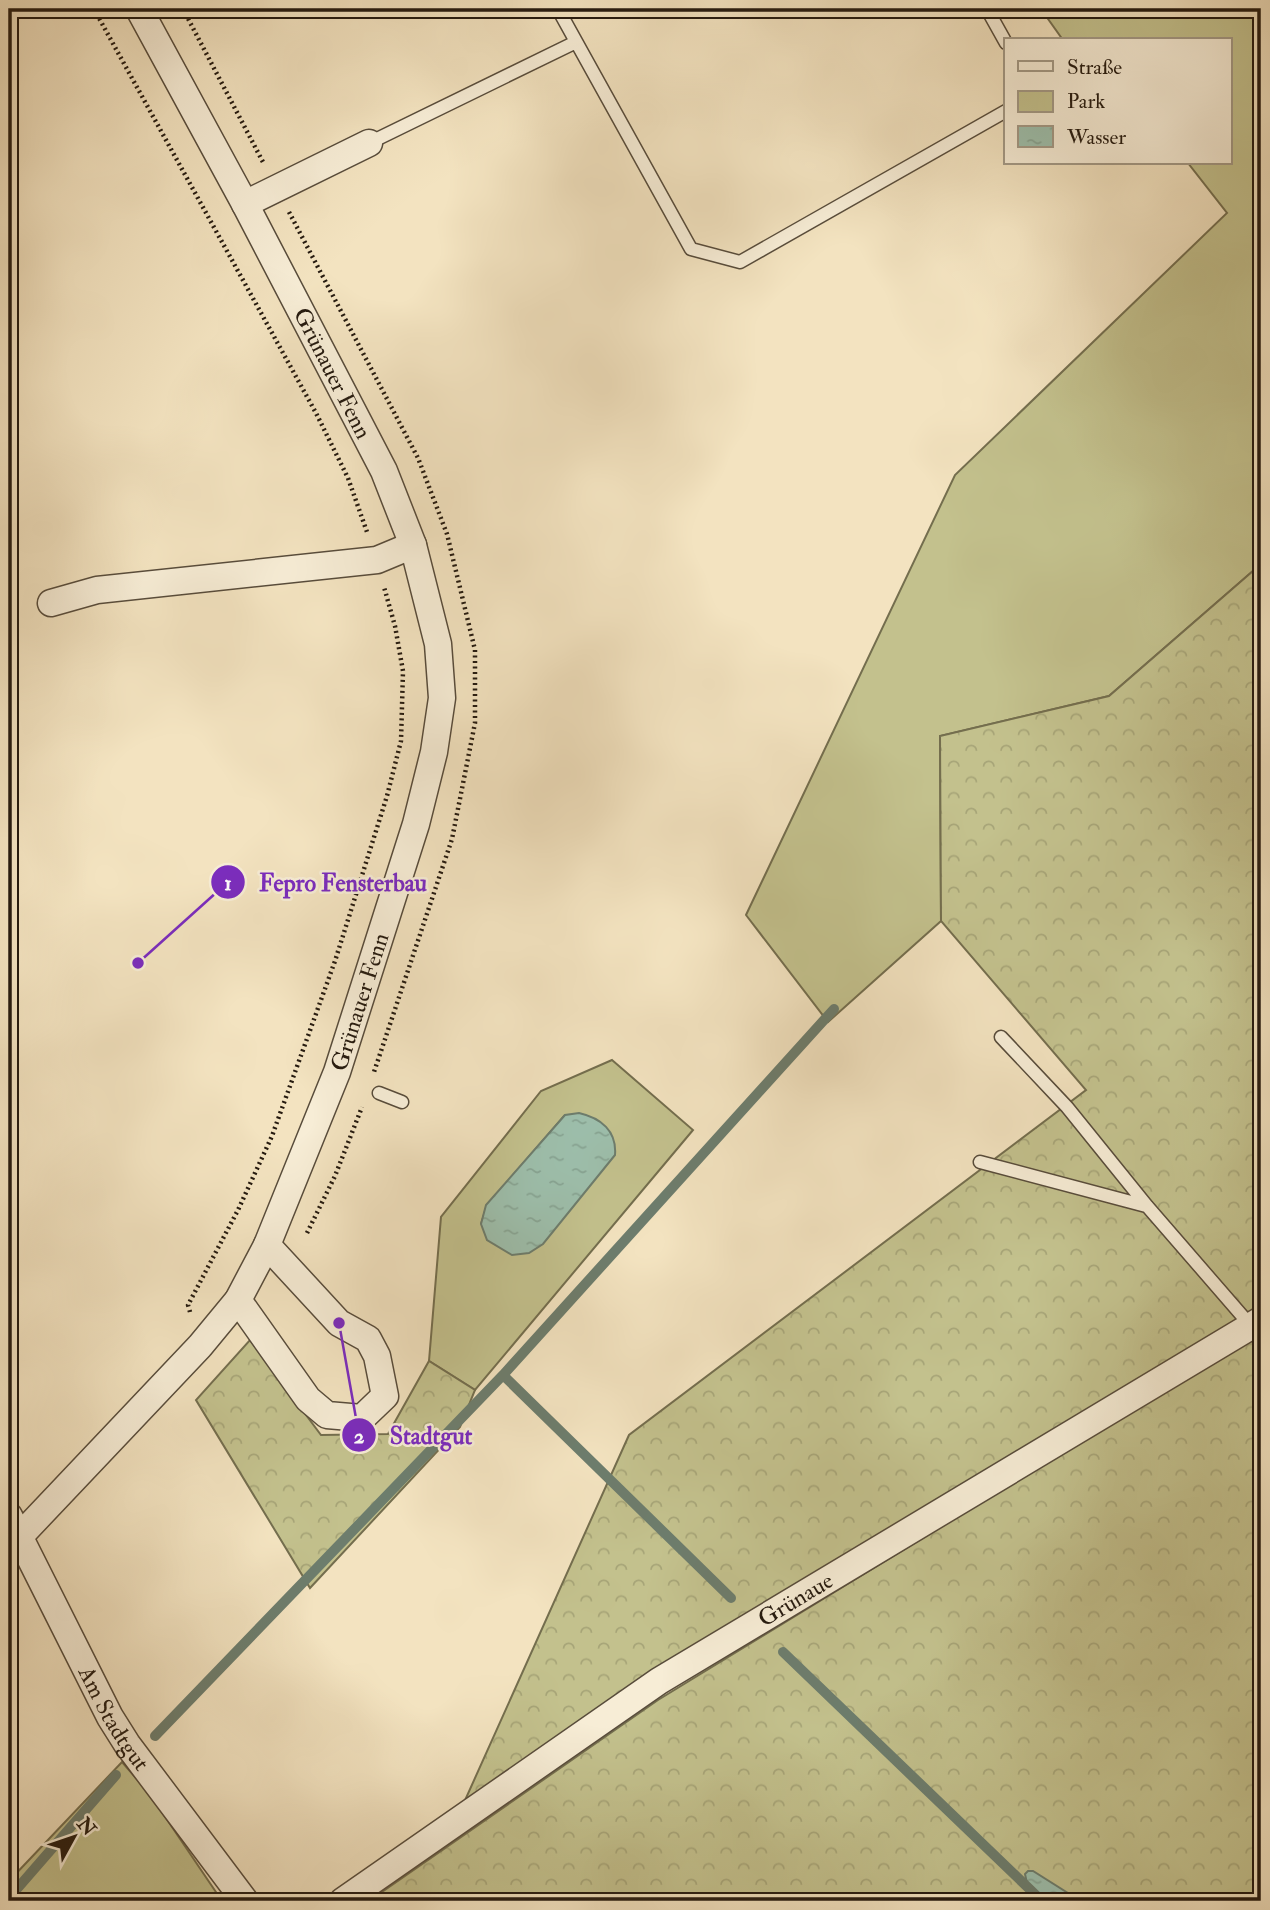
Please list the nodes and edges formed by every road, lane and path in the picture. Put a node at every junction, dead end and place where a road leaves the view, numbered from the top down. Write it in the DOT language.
graph roads {
  1 [pos="94,9"];
  2 [pos="139,9"];
  3 [pos="183,9"];
  4 [pos="558,9"];
  5 [pos="987,9"];
  6 [pos="1004,39"];
  7 [pos="576,42"];
  8 [pos="1004,112"];
  9 [pos="369,143"];
  10 [pos="277,188"];
  11 [pos="245,204"];
  12 [pos="413,545"];
  13 [pos="377,560"];
  14 [pos="51,603"];
  15 [pos="1001,1037"];
  16 [pos="374,1075"];
  17 [pos="379,1093"];
  18 [pos="364,1101"];
  19 [pos="401,1102"];
  20 [pos="980,1162"];
  21 [pos="1147,1206"];
  22 [pos="267,1245"];
  23 [pos="238,1300"];
  24 [pos="1256,1323"];
  25 [pos="200,1346"];
  26 [pos="14,1526"];
  27 [pos="245,1901"];
  28 [pos="343,1901"];
  1 -- 13 [label="path"];
  2 -- 11 [label="street, Grünauer Fenn"];
  3 -- 10 [label="path"];
  4 -- 7 [label="lane"];
  5 -- 6 [label="lane"];
  7 -- 8 [label="lane"];
  7 -- 9 [label="lane"];
  9 -- 10 [label="street"];
  10 -- 11 [label="street"];
  10 -- 16 [label="path"];
  11 -- 12 [label="street, Grünauer Fenn"];
  12 -- 13 [label="street"];
  12 -- 22 [label="street, Grünauer Fenn"];
  13 -- 14 [label="street"];
  13 -- 25 [label="path"];
  15 -- 21 [label="lane"];
  17 -- 19 [label="lane"];
  18 -- 22 [label="path"];
  20 -- 21 [label="lane"];
  21 -- 24 [label="lane"];
  22 -- 23 [label="street, Grünauer Fenn"];
  22 -- 23 [label="street"];
  23 -- 25 [label="street, Grünauer Fenn"];
  24 -- 28 [label="street, Grünaue"];
  25 -- 26 [label="street, Grünauer Fenn"];
  26 -- 27 [label="street, Am Stadtgut"];
}
